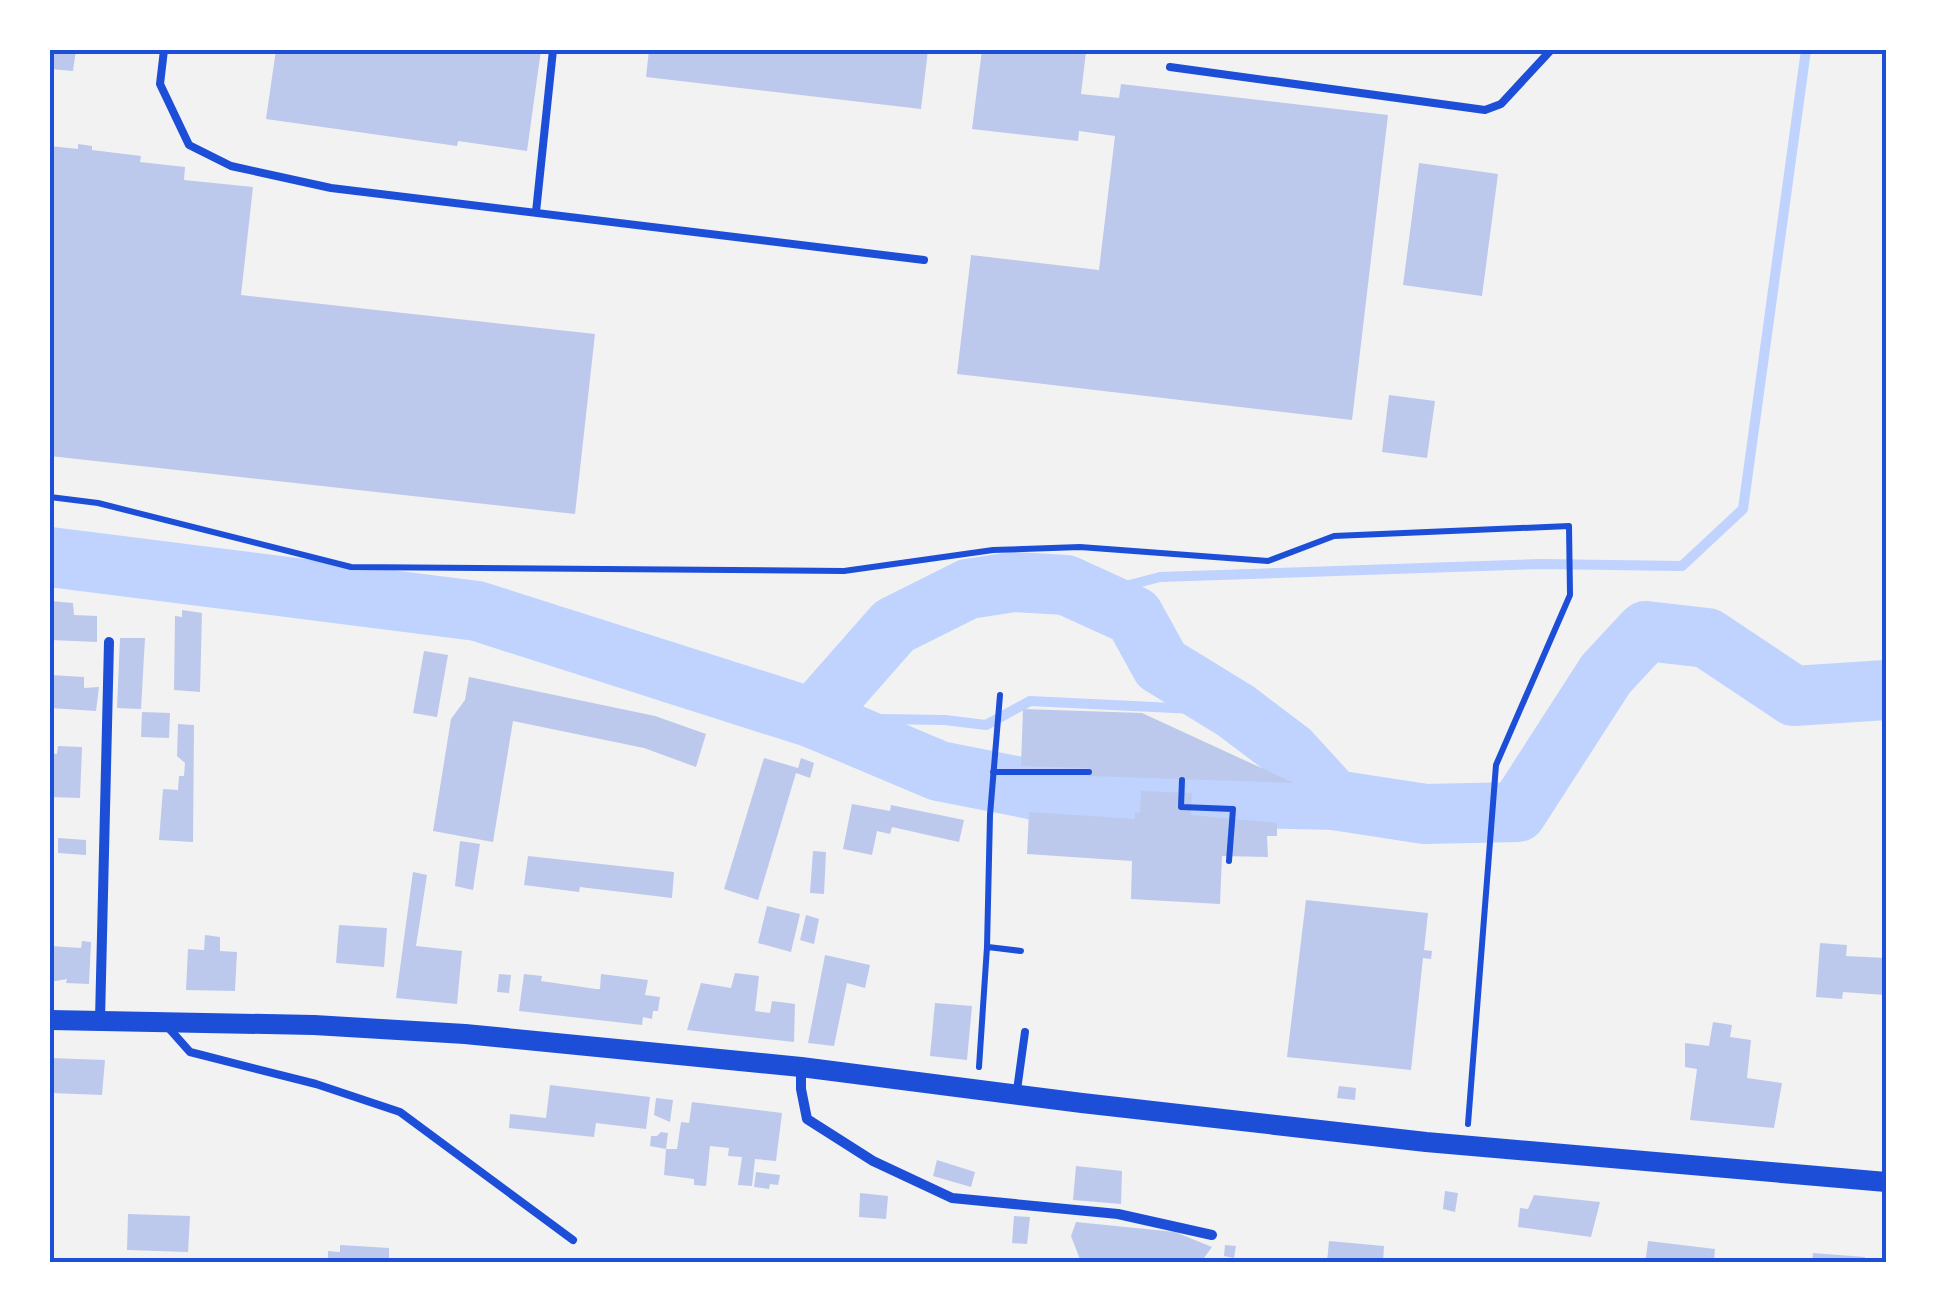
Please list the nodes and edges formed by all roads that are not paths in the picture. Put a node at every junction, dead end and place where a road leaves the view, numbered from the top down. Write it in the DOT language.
graph roads {
  1 [pos="164,50"];
  2 [pos="553,50"];
  3 [pos="1551,50"];
  4 [pos="1170,67"];
  5 [pos="536,212"];
  6 [pos="924,260"];
  7 [pos="109,642"];
  8 [pos="50,1020"];
  9 [pos="100,1021"];
  10 [pos="164,1021"];
  11 [pos="1025,1032"];
  12 [pos="801,1066"];
  13 [pos="1016,1095"];
  14 [pos="1886,1182"];
  15 [pos="1212,1235"];
  16 [pos="573,1240"];
  1 -- 5 [label="lane"];
  2 -- 5 [label="lane"];
  3 -- 4 [label="lane"];
  5 -- 6 [label="lane"];
  7 -- 9 [label="street"];
  8 -- 9 [label="main road"];
  9 -- 10 [label="main road"];
  10 -- 12 [label="main road"];
  10 -- 16 [label="lane"];
  11 -- 13 [label="lane"];
  12 -- 13 [label="main road"];
  12 -- 15 [label="street"];
  13 -- 14 [label="main road"];
}
